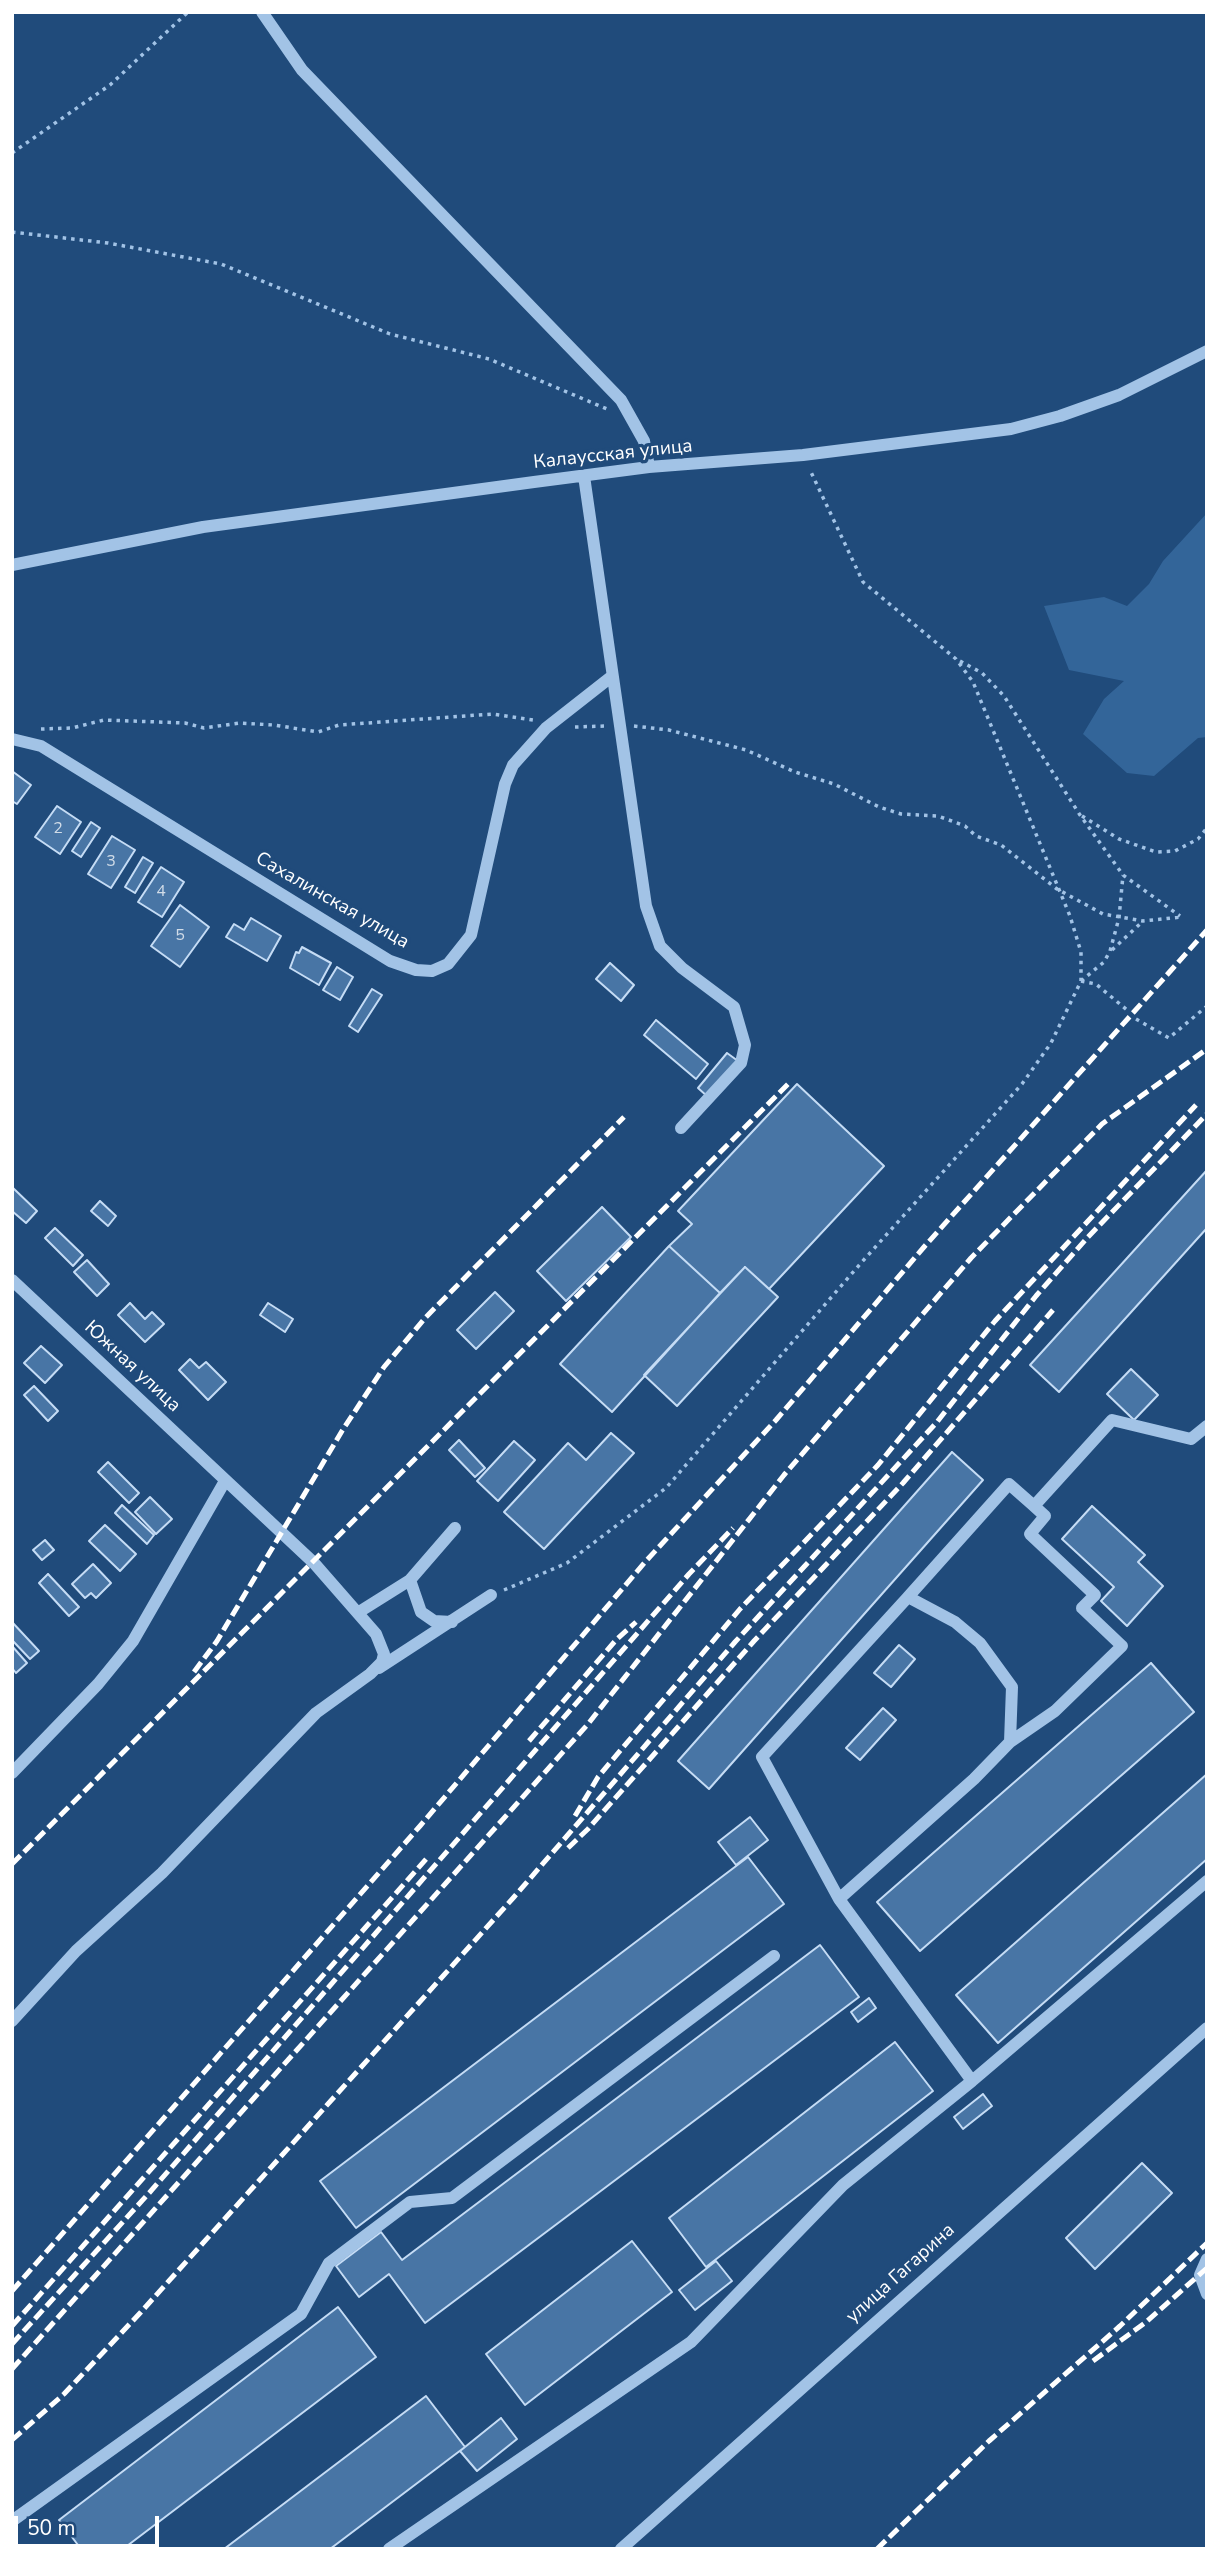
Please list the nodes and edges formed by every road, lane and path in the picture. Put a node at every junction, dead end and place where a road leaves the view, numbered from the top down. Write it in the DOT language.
graph roads {
  1 [pos="188,12"];
  2 [pos="262,12"];
  3 [pos="12,153"];
  4 [pos="12,232"];
  5 [pos="1207,351"];
  6 [pos="632,419"];
  7 [pos="803,455"];
  8 [pos="649,467"];
  9 [pos="584,475"];
  10 [pos="12,565"];
  11 [pos="956,659"];
  12 [pos="611,677"];
  13 [pos="12,739"];
  14 [pos="1080,815"];
  15 [pos="1207,828"];
  16 [pos="1123,875"];
  17 [pos="1182,917"];
  18 [pos="1143,921"];
  19 [pos="1110,951"];
  20 [pos="1081,981"];
  21 [pos="1207,1006"];
  22 [pos="1127,1010"];
  23 [pos="1136,1019"];
  24 [pos="681,1128"];
  25 [pos="12,1280"];
  26 [pos="1207,1426"];
  27 [pos="225,1481"];
  28 [pos="1034,1506"];
  29 [pos="455,1528"];
  30 [pos="410,1580"];
  31 [pos="491,1595"];
  32 [pos="908,1597"];
  33 [pos="359,1612"];
  34 [pos="452,1622"];
  35 [pos="370,1674"];
  36 [pos="1010,1742"];
  37 [pos="12,1773"];
  38 [pos="1207,1881"];
  39 [pos="839,1899"];
  40 [pos="775,1956"];
  41 [pos="12,2021"];
  42 [pos="1207,2028"];
  43 [pos="972,2081"];
  44 [pos="1207,2259"];
  45 [pos="1207,2294"];
  46 [pos="12,2521"];
  47 [pos="389,2549"];
  48 [pos="621,2549"];
  1 -- 3 [label="path"];
  2 -- 6 [label="street"];
  4 -- 6 [label="path"];
  5 -- 7 [label="street, Калаусская улица"];
  6 -- 8 [label="street"];
  7 -- 8 [label="street, Калаусская улица"];
  7 -- 11 [label="path"];
  8 -- 9 [label="street, Калаусская улица"];
  9 -- 10 [label="street, Калаусская улица"];
  9 -- 12 [label="street"];
  11 -- 14 [label="path"];
  11 -- 20 [label="path"];
  12 -- 13 [label="street, Сахалинская улица"];
  12 -- 24 [label="street"];
  14 -- 15 [label="path"];
  14 -- 16 [label="path"];
  16 -- 17 [label="path"];
  16 -- 19 [label="path"];
  18 -- 19 [label="path"];
  19 -- 20 [label="path"];
  20 -- 22 [label="path"];
  20 -- 31 [label="path"];
  21 -- 23 [label="path"];
  25 -- 27 [label="street, Южная улица"];
  26 -- 28 [label="street"];
  27 -- 33 [label="street, Южная улица"];
  27 -- 37 [label="street"];
  28 -- 32 [label="street"];
  28 -- 36 [label="street"];
  29 -- 30 [label="street"];
  30 -- 33 [label="street"];
  30 -- 34 [label="street"];
  31 -- 34 [label="street"];
  32 -- 36 [label="street"];
  32 -- 39 [label="street"];
  33 -- 35 [label="street, Южная улица"];
  34 -- 35 [label="street"];
  35 -- 41 [label="street"];
  36 -- 39 [label="street"];
  38 -- 43 [label="street"];
  39 -- 43 [label="street"];
  40 -- 46 [label="street"];
  42 -- 48 [label="street, улица Гагарина"];
  43 -- 47 [label="street"];
  44 -- 45 [label="street"];
}
